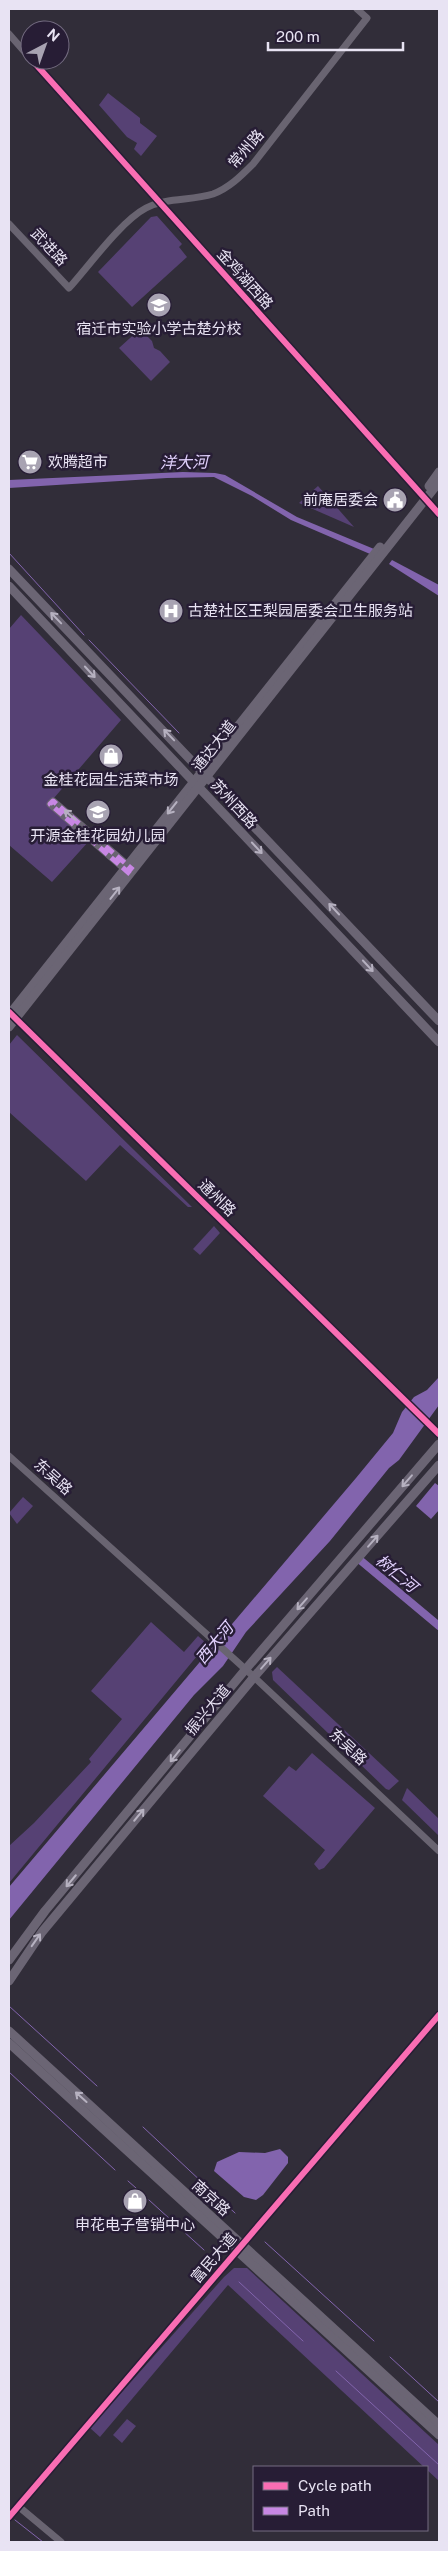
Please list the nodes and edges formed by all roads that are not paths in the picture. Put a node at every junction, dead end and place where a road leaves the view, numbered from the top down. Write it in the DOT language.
graph roads {
  1 [pos="356,9"];
  2 [pos="9,34"];
  3 [pos="20,46"];
  4 [pos="41,70"];
  5 [pos="159,202"];
  6 [pos="9,224"];
  7 [pos="69,288"];
  8 [pos="439,472"];
  9 [pos="439,482"];
  10 [pos="424,496"];
  11 [pos="439,514"];
  12 [pos="9,569"];
  13 [pos="9,586"];
  14 [pos="205,773"];
  15 [pos="196,784"];
  16 [pos="81,828"];
  17 [pos="129,869"];
  18 [pos="11,1015"];
  19 [pos="439,1020"];
  20 [pos="9,1027"];
  21 [pos="439,1042"];
  22 [pos="439,1434"];
  23 [pos="439,1444"];
  24 [pos="9,1456"];
  25 [pos="439,1465"];
  26 [pos="242,1666"];
  27 [pos="254,1677"];
  28 [pos="439,1851"];
  29 [pos="9,1960"];
  30 [pos="9,1981"];
  31 [pos="439,2015"];
  32 [pos="9,2031"];
  33 [pos="9,2043"];
  34 [pos="240,2248"];
  35 [pos="439,2425"];
  36 [pos="439,2435"];
  37 [pos="18,2506"];
  38 [pos="9,2517"];
  39 [pos="61,2542"];
  1 -- 5 [label="street, 常州路"];
  2 -- 3 [label="street, 金鸡湖西路"];
  4 -- 5 [label="street, 金鸡湖西路"];
  5 -- 7 [label="street, 常州路"];
  5 -- 10 [label="street, 金鸡湖西路"];
  6 -- 7 [label="street, 武进路"];
  8 -- 10 [label="main road, 通达大道"];
  9 -- 10 [label="main road, 通达大道"];
  10 -- 11 [label="street, 金鸡湖西路"];
  10 -- 14 [label="main road, 通达大道"];
  14 -- 12 [label="main road, 苏州西路, one-way"];
  13 -- 15 [label="main road, 苏州西路, one-way"];
  14 -- 15 [label="main road, 通达大道"];
  19 -- 14 [label="main road, 苏州西路, one-way"];
  15 -- 17 [label="main road, 通达大道"];
  15 -- 21 [label="main road, 苏州西路, one-way"];
  16 -- 17 [label="street"];
  17 -- 18 [label="main road, 通达大道"];
  18 -- 20 [label="main road, 通达大道"];
  18 -- 22 [label="street, 通州路"];
  23 -- 26 [label="main road, 振兴大道, one-way"];
  24 -- 26 [label="street, 东吴路"];
  27 -- 25 [label="main road, 振兴大道, one-way"];
  26 -- 27 [label="street, 东吴路"];
  26 -- 29 [label="main road, 振兴大道, one-way"];
  27 -- 28 [label="street, 东吴路"];
  30 -- 27 [label="main road, 振兴大道, one-way"];
  31 -- 34 [label="street, 富民大道"];
  34 -- 32 [label="main road, 南京路, one-way"];
  33 -- 34 [label="main road, 南京路"];
  34 -- 35 [label="main road, 南京路"];
  34 -- 36 [label="main road, 南京路"];
  34 -- 37 [label="street, 富民大道"];
  37 -- 38 [label="street, 富民大道"];
  37 -- 39 [label="street"];
}
